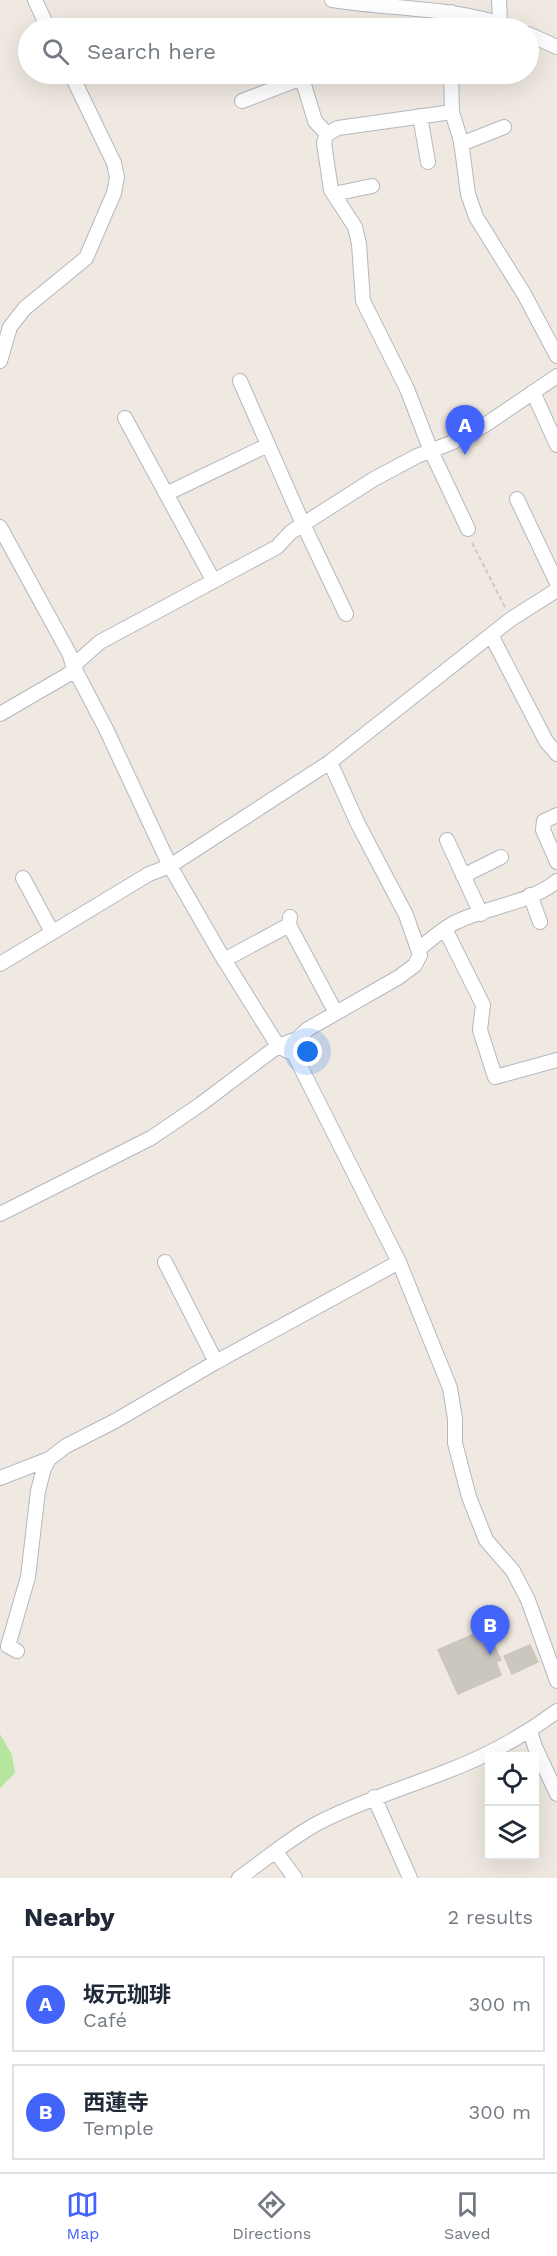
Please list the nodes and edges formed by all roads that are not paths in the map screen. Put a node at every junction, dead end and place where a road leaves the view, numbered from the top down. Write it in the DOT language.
graph roads {
  1 [pos="34,0"];
  2 [pos="332,0"];
  3 [pos="500,0"];
  4 [pos="402,4"];
  5 [pos="451,12"];
  6 [pos="43,18"];
  7 [pos="451,18"];
  8 [pos="478,18"];
  9 [pos="500,18"];
  10 [pos="539,39"];
  11 [pos="557,47"];
  12 [pos="76,84"];
  13 [pos="287,84"];
  14 [pos="309,84"];
  15 [pos="451,84"];
  16 [pos="242,101"];
  17 [pos="452,112"];
  18 [pos="420,116"];
  19 [pos="504,127"];
  20 [pos="327,134"];
  21 [pos="461,144"];
  22 [pos="428,162"];
  23 [pos="372,186"];
  24 [pos="334,194"];
  25 [pos="557,356"];
  26 [pos="0,361"];
  27 [pos="557,376"];
  28 [pos="240,381"];
  29 [pos="533,392"];
  30 [pos="125,418"];
  31 [pos="268,445"];
  32 [pos="557,445"];
  33 [pos="431,451"];
  34 [pos="166,494"];
  35 [pos="517,498"];
  36 [pos="303,525"];
  37 [pos="0,527"];
  38 [pos="468,529"];
  39 [pos="213,580"];
  40 [pos="557,583"];
  41 [pos="557,590"];
  42 [pos="346,614"];
  43 [pos="491,635"];
  44 [pos="74,668"];
  45 [pos="0,714"];
  46 [pos="557,754"];
  47 [pos="330,762"];
  48 [pos="557,815"];
  49 [pos="447,840"];
  50 [pos="501,857"];
  51 [pos="557,862"];
  52 [pos="170,866"];
  53 [pos="464,876"];
  54 [pos="23,878"];
  55 [pos="557,881"];
  56 [pos="530,895"];
  57 [pos="481,914"];
  58 [pos="540,922"];
  59 [pos="445,929"];
  60 [pos="52,932"];
  61 [pos="418,950"];
  62 [pos="224,960"];
  63 [pos="0,964"];
  64 [pos="336,1014"];
  65 [pos="278,1046"];
  66 [pos="557,1060"];
  67 [pos="0,1214"];
  68 [pos="165,1262"];
  69 [pos="399,1262"];
  70 [pos="216,1362"];
  71 [pos="49,1459"];
  72 [pos="0,1478"];
  73 [pos="17,1651"];
  74 [pos="557,1681"];
  75 [pos="557,1712"];
  76 [pos="530,1731"];
  77 [pos="557,1794"];
  78 [pos="374,1797"];
  79 [pos="276,1852"];
  80 [pos="239,1878"];
  81 [pos="295,1878"];
  82 [pos="410,1878"];
  1 -- 6 [label="street"];
  2 -- 4 [label="street"];
  3 -- 9 [label="street"];
  4 -- 5 [label="street"];
  5 -- 7 [label="street"];
  5 -- 8 [label="street"];
  10 -- 11 [label="street"];
  12 -- 26 [label="street"];
  13 -- 16 [label="street"];
  14 -- 20 [label="street"];
  15 -- 17 [label="street"];
  17 -- 18 [label="street"];
  17 -- 21 [label="street"];
  18 -- 20 [label="street"];
  18 -- 22 [label="street"];
  19 -- 21 [label="street"];
  20 -- 24 [label="street"];
  21 -- 25 [label="street"];
  23 -- 24 [label="street"];
  24 -- 33 [label="street"];
  27 -- 29 [label="street"];
  28 -- 31 [label="street"];
  29 -- 32 [label="street"];
  29 -- 33 [label="street"];
  30 -- 34 [label="street"];
  31 -- 34 [label="street"];
  31 -- 36 [label="street"];
  33 -- 36 [label="street"];
  33 -- 38 [label="street"];
  34 -- 39 [label="street"];
  35 -- 40 [label="street"];
  36 -- 39 [label="street"];
  36 -- 42 [label="street"];
  37 -- 44 [label="street"];
  39 -- 44 [label="street"];
  41 -- 43 [label="street"];
  43 -- 46 [label="street"];
  43 -- 47 [label="street"];
  44 -- 45 [label="street"];
  44 -- 52 [label="street"];
  47 -- 52 [label="street"];
  47 -- 61 [label="street"];
  48 -- 51 [label="street"];
  49 -- 53 [label="street"];
  50 -- 53 [label="street"];
  52 -- 60 [label="street"];
  52 -- 62 [label="street"];
  53 -- 57 [label="street"];
  54 -- 60 [label="street"];
  55 -- 56 [label="street"];
  56 -- 57 [label="street"];
  56 -- 58 [label="street"];
  57 -- 59 [label="street"];
  59 -- 61 [label="street"];
  59 -- 66 [label="street"];
  60 -- 63 [label="street"];
  61 -- 64 [label="street"];
  62 -- 64 [label="street"];
  62 -- 65 [label="street"];
  64 -- 65 [label="street"];
  65 -- 67 [label="street"];
  65 -- 69 [label="street"];
  68 -- 70 [label="street"];
  69 -- 70 [label="street"];
  69 -- 74 [label="street"];
  70 -- 71 [label="street"];
  71 -- 72 [label="street"];
  71 -- 73 [label="street"];
  75 -- 76 [label="street"];
  76 -- 77 [label="street"];
  76 -- 78 [label="street"];
  78 -- 79 [label="street"];
  78 -- 82 [label="street"];
  79 -- 80 [label="street"];
  79 -- 81 [label="street"];
}
